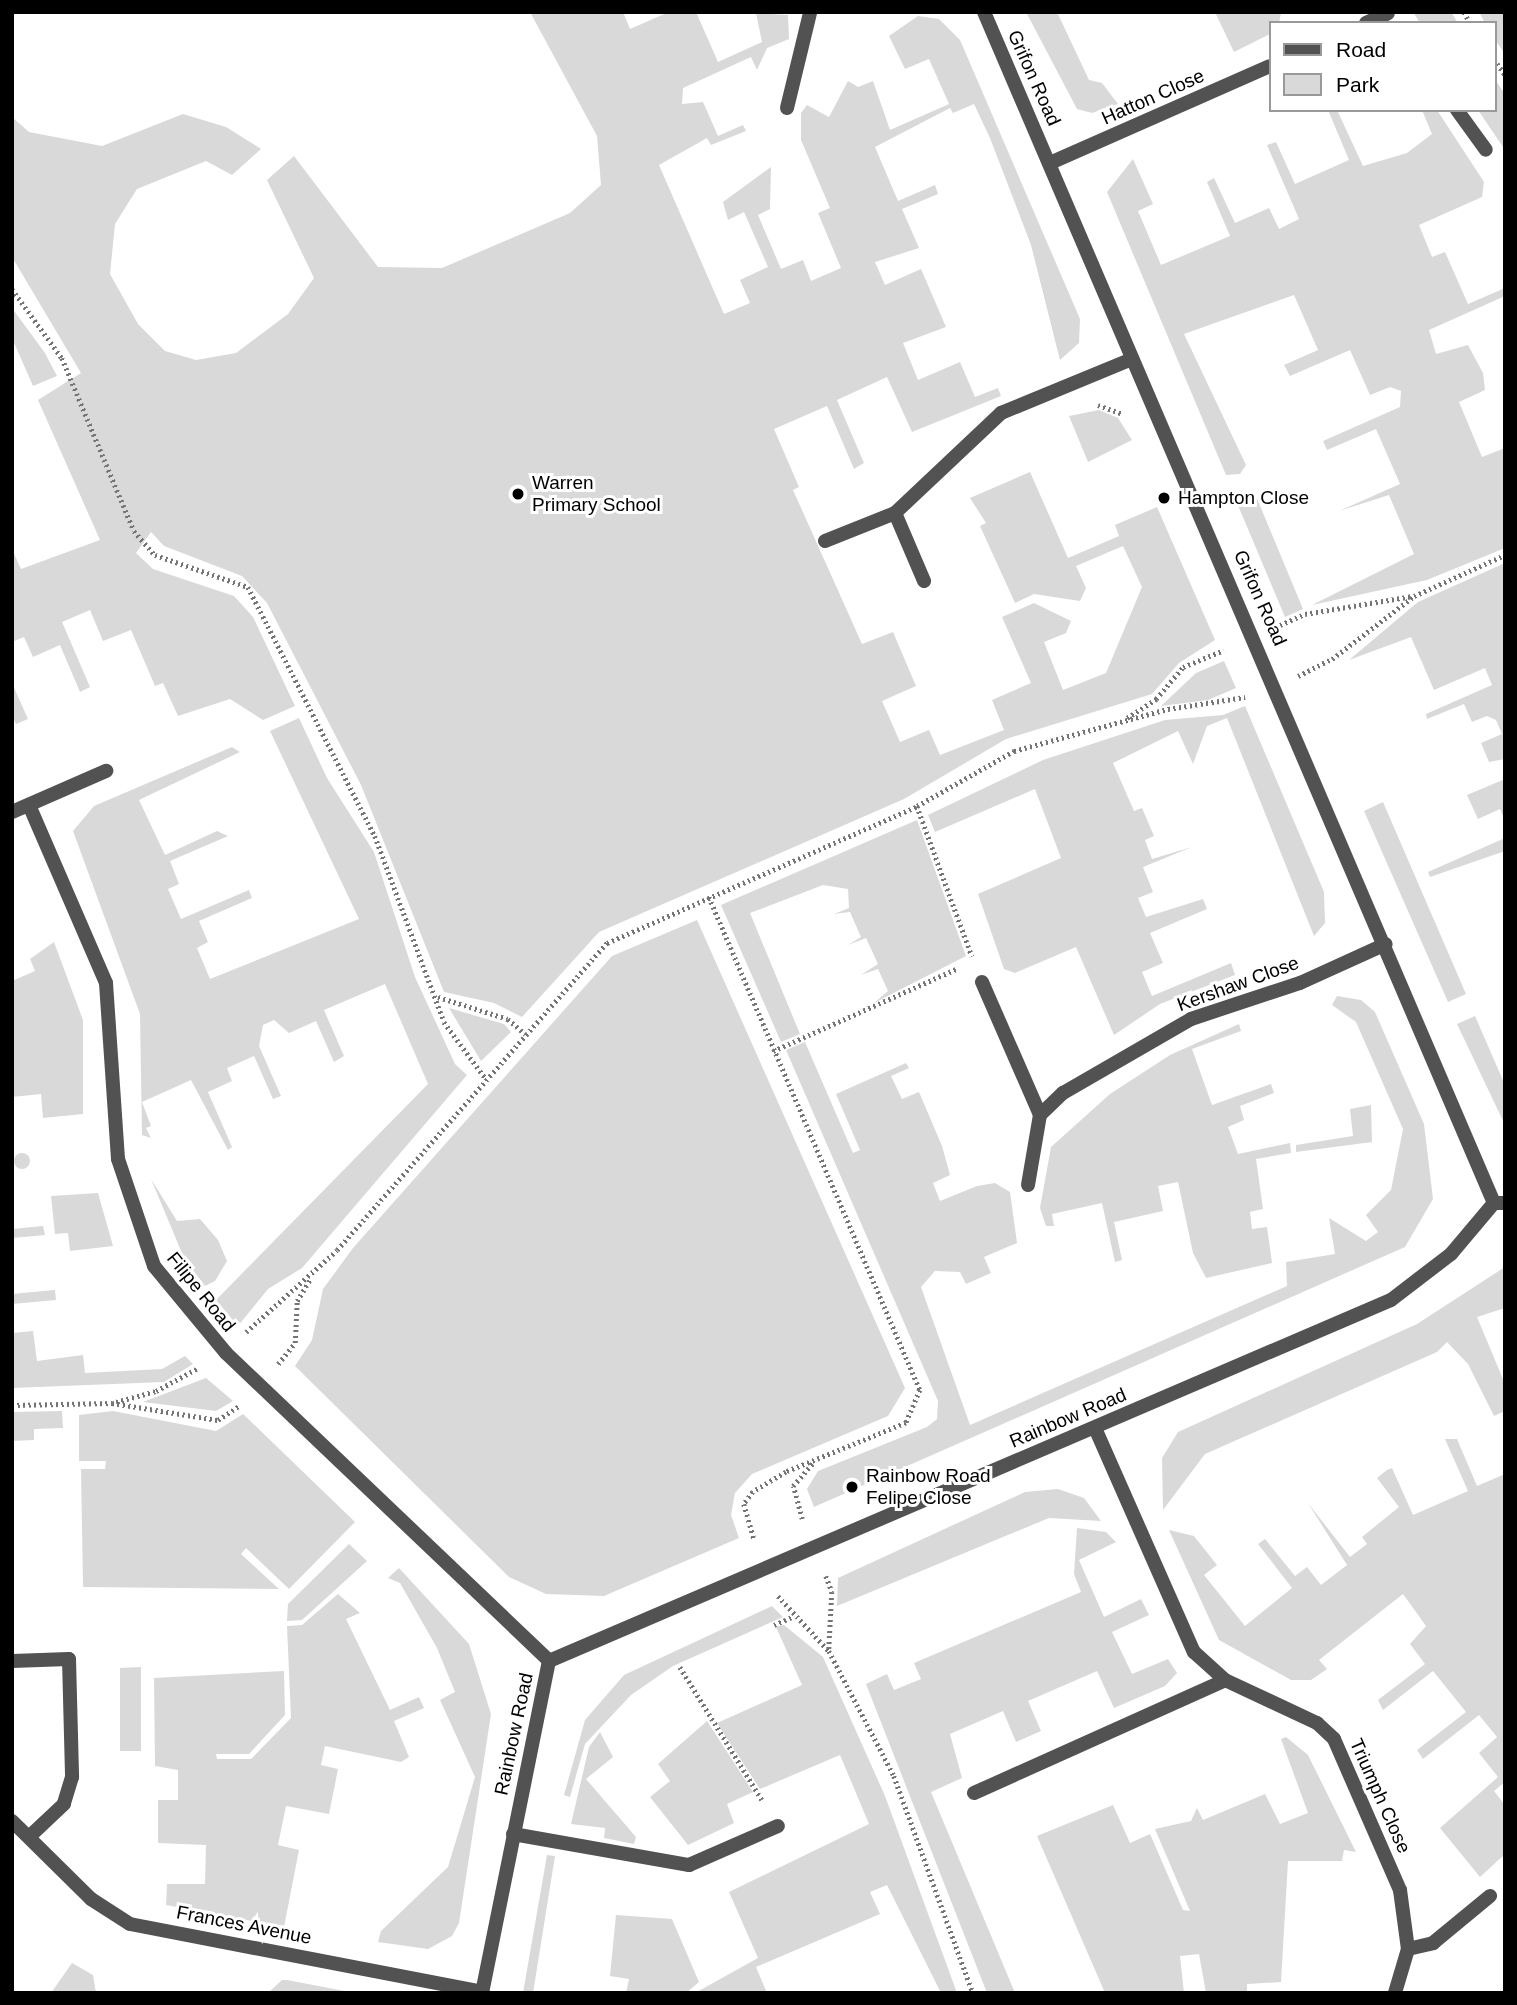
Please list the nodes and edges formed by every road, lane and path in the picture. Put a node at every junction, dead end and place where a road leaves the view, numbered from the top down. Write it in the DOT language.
graph roads {
  1 [pos="809,12"];
  2 [pos="816,12"];
  3 [pos="984,12"];
  4 [pos="1387,13"];
  5 [pos="1370,21"];
  6 [pos="1268,67"];
  7 [pos="787,108"];
  8 [pos="1458,112"];
  9 [pos="1486,150"];
  10 [pos="1050,163"];
  11 [pos="12,289"];
  12 [pos="1132,359"];
  13 [pos="1091,404"];
  14 [pos="1132,425"];
  15 [pos="894,513"];
  16 [pos="825,541"];
  17 [pos="1505,555"];
  18 [pos="924,581"];
  19 [pos="1280,625"];
  20 [pos="1223,636"];
  21 [pos="1227,648"];
  22 [pos="1233,660"];
  23 [pos="1243,684"];
  24 [pos="1254,708"];
  25 [pos="106,771"];
  26 [pos="29,805"];
  27 [pos="917,806"];
  28 [pos="12,812"];
  29 [pos="709,897"];
  30 [pos="1385,944"];
  31 [pos="983,959"];
  32 [pos="974,962"];
  33 [pos="982,982"];
  34 [pos="437,996"];
  35 [pos="525,1034"];
  36 [pos="773,1051"];
  37 [pos="486,1079"];
  38 [pos="1040,1115"];
  39 [pos="1028,1185"];
  40 [pos="1499,1203"];
  41 [pos="242,1336"];
  42 [pos="203,1366"];
  43 [pos="12,1405"];
  44 [pos="1095,1428"];
  45 [pos="803,1520"];
  46 [pos="825,1575"];
  47 [pos="794,1616"];
  48 [pos="774,1625"];
  49 [pos="12,1661"];
  50 [pos="549,1661"];
  51 [pos="680,1667"];
  52 [pos="1225,1680"];
  53 [pos="974,1793"];
  54 [pos="12,1821"];
  55 [pos="778,1826"];
  56 [pos="513,1833"];
  57 [pos="31,1835"];
  58 [pos="1490,1896"];
  59 [pos="1408,1949"];
  60 [pos="482,1992"];
  61 [pos="973,1993"];
  62 [pos="1395,1993"];
  1 -- 2 [label="street"];
  1 -- 7 [label="street"];
  3 -- 10 [label="street, Grifon Road"];
  4 -- 5 [label="street"];
  6 -- 10 [label="street, Hatton Close"];
  8 -- 9 [label="street"];
  10 -- 12 [label="street, Grifon Road"];
  11 -- 34 [label="path"];
  12 -- 15 [label="street"];
  12 -- 30 [label="street, Grifon Road"];
  13 -- 14 [label="path"];
  15 -- 16 [label="street"];
  15 -- 18 [label="street"];
  17 -- 19 [label="path"];
  20 -- 21 [label="path"];
  21 -- 22 [label="path"];
  21 -- 27 [label="path"];
  23 -- 24 [label="path"];
  25 -- 26 [label="street"];
  26 -- 28 [label="street"];
  26 -- 50 [label="street, Filipe Road"];
  27 -- 29 [label="path"];
  27 -- 32 [label="path"];
  29 -- 35 [label="path"];
  29 -- 36 [label="path"];
  30 -- 38 [label="street, Kershaw Close"];
  30 -- 40 [label="street, Grifon Road"];
  31 -- 32 [label="path"];
  32 -- 36 [label="path"];
  33 -- 38 [label="street"];
  34 -- 35 [label="path"];
  34 -- 37 [label="path"];
  35 -- 37 [label="path"];
  36 -- 45 [label="path"];
  37 -- 41 [label="path"];
  38 -- 39 [label="street"];
  40 -- 44 [label="street, Rainbow Road"];
  42 -- 43 [label="path"];
  44 -- 50 [label="street, Rainbow Road"];
  44 -- 52 [label="street, Triumph Close"];
  46 -- 61 [label="path"];
  47 -- 48 [label="path"];
  49 -- 57 [label="street"];
  50 -- 56 [label="street, Rainbow Road"];
  51 -- 55 [label="path"];
  52 -- 53 [label="street"];
  52 -- 59 [label="street, Triumph Close"];
  54 -- 57 [label="street, Frances Avenue"];
  55 -- 56 [label="street"];
  56 -- 60 [label="street, Rainbow Road"];
  57 -- 60 [label="street, Frances Avenue"];
  58 -- 59 [label="street"];
  59 -- 62 [label="street, Triumph Close"];
}
